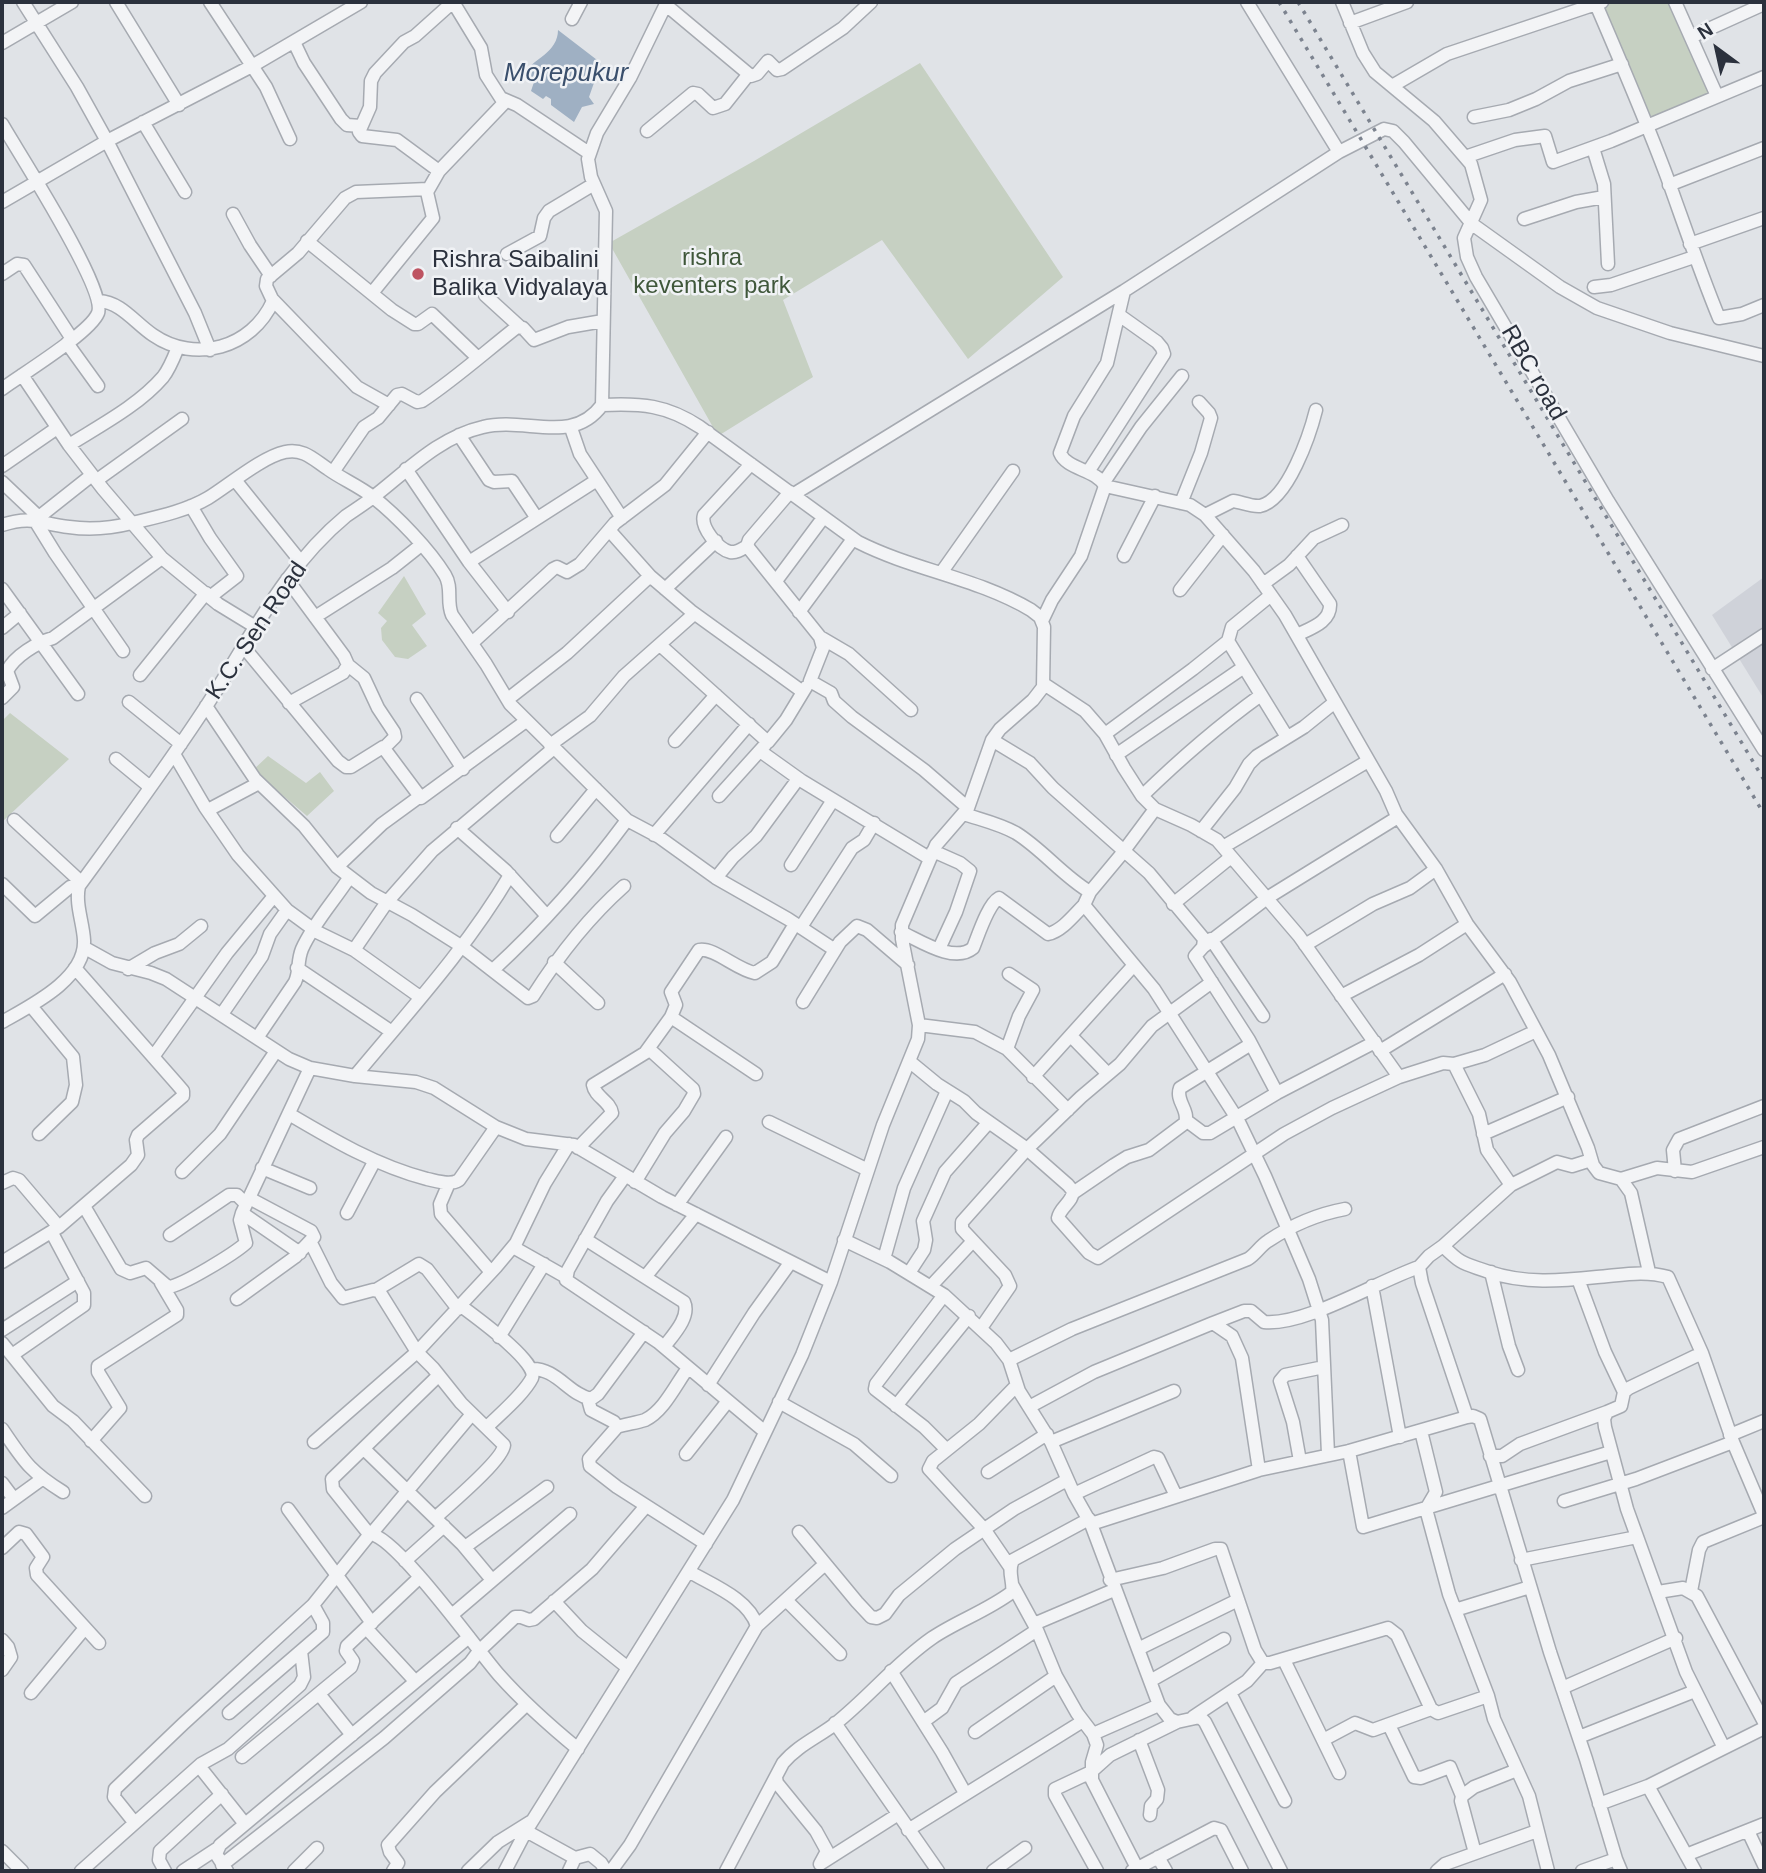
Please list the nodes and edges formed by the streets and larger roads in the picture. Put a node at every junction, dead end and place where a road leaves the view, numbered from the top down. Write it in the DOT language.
graph roads {
  1 [pos="23,2"];
  2 [pos="72,2"];
  3 [pos="116,2"];
  4 [pos="210,2"];
  5 [pos="360,2"];
  6 [pos="581,2"];
  7 [pos="871,2"];
  8 [pos="1247,2"];
  9 [pos="1342,2"];
  10 [pos="1406,2"];
  11 [pos="1675,2"];
  12 [pos="1599,3"];
  13 [pos="666,4"];
  14 [pos="1764,4"];
  15 [pos="572,19"];
  16 [pos="36,23"];
  17 [pos="1350,23"];
  18 [pos="1691,37"];
  19 [pos="294,42"];
  20 [pos="2,43"];
  21 [pos="1622,64"];
  22 [pos="253,66"];
  23 [pos="748,75"];
  24 [pos="1764,77"];
  25 [pos="1392,86"];
  26 [pos="1717,96"];
  27 [pos="503,99"];
  28 [pos="179,104"];
  29 [pos="1474,117"];
  30 [pos="144,122"];
  31 [pos="2,124"];
  32 [pos="1646,125"];
  33 [pos="361,126"];
  34 [pos="648,131"];
  35 [pos="290,139"];
  36 [pos="107,141"];
  37 [pos="1593,148"];
  38 [pos="1764,148"];
  39 [pos="1339,152"];
  40 [pos="589,153"];
  41 [pos="1465,157"];
  42 [pos="439,171"];
  43 [pos="37,183"];
  44 [pos="594,184"];
  45 [pos="1670,185"];
  46 [pos="428,189"];
  47 [pos="185,192"];
  48 [pos="1604,197"];
  49 [pos="2,202"];
  50 [pos="233,214"];
  51 [pos="1764,218"];
  52 [pos="1524,219"];
  53 [pos="1472,224"];
  54 [pos="307,241"];
  55 [pos="1690,244"];
  56 [pos="507,254"];
  57 [pos="1694,257"];
  58 [pos="1608,264"];
  59 [pos="2,274"];
  60 [pos="271,276"];
  61 [pos="1594,287"];
  62 [pos="1124,291"];
  63 [pos="372,293"];
  64 [pos="485,295"];
  65 [pos="273,300"];
  66 [pos="99,301"];
  67 [pos="1764,305"];
  68 [pos="1119,315"];
  69 [pos="603,321"];
  70 [pos="519,326"];
  71 [pos="69,341"];
  72 [pos="178,347"];
  73 [pos="210,350"];
  74 [pos="1764,356"];
  75 [pos="478,358"];
  76 [pos="22,375"];
  77 [pos="1182,376"];
  78 [pos="97,386"];
  79 [pos="2,389"];
  80 [pos="1199,402"];
  81 [pos="389,405"];
  82 [pos="603,405"];
  83 [pos="1316,410"];
  84 [pos="182,419"];
  85 [pos="57,428"];
  86 [pos="571,428"];
  87 [pos="708,432"];
  88 [pos="459,435"];
  89 [pos="69,445"];
  90 [pos="751,464"];
  91 [pos="2,466"];
  92 [pos="407,469"];
  93 [pos="1013,471"];
  94 [pos="333,472"];
  95 [pos="1087,472"];
  96 [pos="94,478"];
  97 [pos="235,480"];
  98 [pos="597,480"];
  99 [pos="2,482"];
  100 [pos="1104,484"];
  101 [pos="792,493"];
  102 [pos="1155,496"];
  103 [pos="373,497"];
  104 [pos="1181,503"];
  105 [pos="191,506"];
  106 [pos="1205,515"];
  107 [pos="536,517"];
  108 [pos="622,518"];
  109 [pos="823,518"];
  110 [pos="39,519"];
  111 [pos="134,523"];
  112 [pos="2,525"];
  113 [pos="1342,526"];
  114 [pos="609,530"];
  115 [pos="1223,535"];
  116 [pos="853,539"];
  117 [pos="716,541"];
  118 [pos="421,545"];
  119 [pos="747,546"];
  120 [pos="1124,556"];
  121 [pos="1297,556"];
  122 [pos="162,558"];
  123 [pos="301,562"];
  124 [pos="469,562"];
  125 [pos="941,573"];
  126 [pos="650,576"];
  127 [pos="286,579"];
  128 [pos="776,581"];
  129 [pos="665,589"];
  130 [pos="1180,590"];
  131 [pos="1267,590"];
  132 [pos="2,591"];
  133 [pos="208,595"];
  134 [pos="93,608"];
  135 [pos="508,612"];
  136 [pos="799,612"];
  137 [pos="20,613"];
  138 [pos="694,614"];
  139 [pos="315,617"];
  140 [pos="1042,621"];
  141 [pos="254,626"];
  142 [pos="2,628"];
  143 [pos="1297,635"];
  144 [pos="1764,635"];
  145 [pos="820,637"];
  146 [pos="1228,641"];
  147 [pos="40,642"];
  148 [pos="472,643"];
  149 [pos="242,645"];
  150 [pos="660,645"];
  151 [pos="123,651"];
  152 [pos="348,665"];
  153 [pos="1244,667"];
  154 [pos="1712,669"];
  155 [pos="140,675"];
  156 [pos="1044,684"];
  157 [pos="806,686"];
  158 [pos="78,694"];
  159 [pos="716,695"];
  160 [pos="1261,695"];
  161 [pos="2,698"];
  162 [pos="417,699"];
  163 [pos="508,699"];
  164 [pos="129,702"];
  165 [pos="1335,702"];
  166 [pos="289,704"];
  167 [pos="206,706"];
  168 [pos="911,710"];
  169 [pos="526,721"];
  170 [pos="749,724"];
  171 [pos="1105,734"];
  172 [pos="1287,737"];
  173 [pos="992,740"];
  174 [pos="675,741"];
  175 [pos="385,747"];
  176 [pos="552,747"];
  177 [pos="764,747"];
  178 [pos="177,749"];
  179 [pos="1764,750"];
  180 [pos="1116,755"];
  181 [pos="116,759"];
  182 [pos="1368,761"];
  183 [pos="463,769"];
  184 [pos="798,779"];
  185 [pos="259,783"];
  186 [pos="150,787"];
  187 [pos="596,789"];
  188 [pos="719,796"];
  189 [pos="1142,796"];
  190 [pos="419,797"];
  191 [pos="833,800"];
  192 [pos="1155,809"];
  193 [pos="208,810"];
  194 [pos="966,811"];
  195 [pos="1398,817"];
  196 [pos="15,820"];
  197 [pos="627,820"];
  198 [pos="874,823"];
  199 [pos="457,828"];
  200 [pos="1201,831"];
  201 [pos="654,835"];
  202 [pos="557,836"];
  203 [pos="1125,850"];
  204 [pos="1227,852"];
  205 [pos="931,855"];
  206 [pos="791,865"];
  207 [pos="337,867"];
  208 [pos="1436,869"];
  209 [pos="510,874"];
  210 [pos="349,878"];
  211 [pos="716,878"];
  212 [pos="2,884"];
  213 [pos="80,884"];
  214 [pos="624,886"];
  215 [pos="1090,892"];
  216 [pos="274,896"];
  217 [pos="1267,898"];
  218 [pos="387,902"];
  219 [pos="1173,904"];
  220 [pos="1084,905"];
  221 [pos="287,910"];
  222 [pos="547,916"];
  223 [pos="1467,924"];
  224 [pos="798,925"];
  225 [pos="201,926"];
  226 [pos="314,930"];
  227 [pos="901,932"];
  228 [pos="1207,943"];
  229 [pos="1305,945"];
  230 [pos="461,946"];
  231 [pos="85,948"];
  232 [pos="939,948"];
  233 [pos="354,950"];
  234 [pos="835,950"];
  235 [pos="554,962"];
  236 [pos="908,965"];
  237 [pos="1134,965"];
  238 [pos="75,968"];
  239 [pos="297,968"];
  240 [pos="128,969"];
  241 [pos="493,970"];
  242 [pos="1009,974"];
  243 [pos="1505,974"];
  244 [pos="1212,982"];
  245 [pos="1341,996"];
  246 [pos="196,997"];
  247 [pos="420,997"];
  248 [pos="803,1002"];
  249 [pos="598,1003"];
  250 [pos="31,1006"];
  251 [pos="1170,1013"];
  252 [pos="222,1014"];
  253 [pos="1263,1016"];
  254 [pos="671,1017"];
  255 [pos="2,1021"];
  256 [pos="919,1026"];
  257 [pos="1536,1031"];
  258 [pos="392,1032"];
  259 [pos="1070,1035"];
  260 [pos="257,1038"];
  261 [pos="1251,1044"];
  262 [pos="1377,1047"];
  263 [pos="649,1049"];
  264 [pos="1007,1049"];
  265 [pos="276,1051"];
  266 [pos="153,1057"];
  267 [pos="909,1061"];
  268 [pos="1454,1064"];
  269 [pos="310,1068"];
  270 [pos="1206,1071"];
  271 [pos="756,1074"];
  272 [pos="1108,1074"];
  273 [pos="355,1076"];
  274 [pos="1033,1077"];
  275 [pos="1399,1077"];
  276 [pos="947,1091"];
  277 [pos="1277,1093"];
  278 [pos="1568,1097"];
  279 [pos="1764,1106"];
  280 [pos="1068,1110"];
  281 [pos="289,1114"];
  282 [pos="1235,1116"];
  283 [pos="1187,1121"];
  284 [pos="769,1122"];
  285 [pos="989,1122"];
  286 [pos="496,1127"];
  287 [pos="39,1134"];
  288 [pos="1483,1134"];
  289 [pos="726,1137"];
  290 [pos="573,1146"];
  291 [pos="1764,1147"];
  292 [pos="1027,1149"];
  293 [pos="1254,1154"];
  294 [pos="1591,1160"];
  295 [pos="374,1162"];
  296 [pos="262,1168"];
  297 [pos="868,1170"];
  298 [pos="1675,1171"];
  299 [pos="182,1172"];
  300 [pos="630,1179"];
  301 [pos="1621,1179"];
  302 [pos="449,1183"];
  303 [pos="2,1184"];
  304 [pos="1511,1185"];
  305 [pos="310,1188"];
  306 [pos="1073,1193"];
  307 [pos="246,1205"];
  308 [pos="677,1205"];
  309 [pos="84,1206"];
  310 [pos="1345,1209"];
  311 [pos="347,1213"];
  312 [pos="696,1214"];
  313 [pos="1288,1229"];
  314 [pos="55,1230"];
  315 [pos="170,1235"];
  316 [pos="586,1239"];
  317 [pos="844,1240"];
  318 [pos="973,1241"];
  319 [pos="311,1243"];
  320 [pos="1443,1246"];
  321 [pos="513,1247"];
  322 [pos="300,1252"];
  323 [pos="884,1259"];
  324 [pos="2,1262"];
  325 [pos="790,1263"];
  326 [pos="544,1264"];
  327 [pos="1419,1267"];
  328 [pos="491,1272"];
  329 [pos="1491,1272"];
  330 [pos="1649,1272"];
  331 [pos="909,1273"];
  332 [pos="646,1276"];
  333 [pos="566,1277"];
  334 [pos="1578,1279"];
  335 [pos="78,1281"];
  336 [pos="161,1282"];
  337 [pos="831,1282"];
  338 [pos="931,1286"];
  339 [pos="1372,1286"];
  340 [pos="376,1290"];
  341 [pos="944,1295"];
  342 [pos="237,1299"];
  343 [pos="459,1307"];
  344 [pos="1319,1310"];
  345 [pos="969,1316"];
  346 [pos="1213,1323"];
  347 [pos="981,1328"];
  348 [pos="2,1330"];
  349 [pos="644,1332"];
  350 [pos="499,1336"];
  351 [pos="2,1343"];
  352 [pos="664,1348"];
  353 [pos="417,1352"];
  354 [pos="1702,1353"];
  355 [pos="12,1355"];
  356 [pos="1009,1360"];
  357 [pos="1324,1367"];
  358 [pos="531,1368"];
  359 [pos="688,1368"];
  360 [pos="1518,1370"];
  361 [pos="438,1376"];
  362 [pos="708,1385"];
  363 [pos="1017,1385"];
  364 [pos="1174,1391"];
  365 [pos="1624,1392"];
  366 [pos="589,1399"];
  367 [pos="728,1401"];
  368 [pos="779,1402"];
  369 [pos="895,1406"];
  370 [pos="1029,1407"];
  371 [pos="1607,1412"];
  372 [pos="472,1414"];
  373 [pos="1467,1417"];
  374 [pos="1764,1421"];
  375 [pos="487,1427"];
  376 [pos="617,1427"];
  377 [pos="764,1431"];
  378 [pos="1421,1432"];
  379 [pos="4,1436"];
  380 [pos="1400,1437"];
  381 [pos="1049,1438"];
  382 [pos="1732,1438"];
  383 [pos="91,1441"];
  384 [pos="314,1443"];
  385 [pos="364,1449"];
  386 [pos="946,1449"];
  387 [pos="1349,1451"];
  388 [pos="1611,1452"];
  389 [pos="686,1454"];
  390 [pos="1328,1454"];
  391 [pos="1490,1456"];
  392 [pos="1300,1461"];
  393 [pos="1259,1470"];
  394 [pos="988,1472"];
  395 [pos="891,1476"];
  396 [pos="42,1479"];
  397 [pos="1067,1480"];
  398 [pos="2,1483"];
  399 [pos="1619,1483"];
  400 [pos="1499,1485"];
  401 [pos="547,1487"];
  402 [pos="63,1492"];
  403 [pos="406,1492"];
  404 [pos="1073,1494"];
  405 [pos="145,1496"];
  406 [pos="1176,1496"];
  407 [pos="14,1499"];
  408 [pos="1564,1501"];
  409 [pos="646,1506"];
  410 [pos="2,1508"];
  411 [pos="1426,1509"];
  412 [pos="288,1510"];
  413 [pos="570,1514"];
  414 [pos="1764,1516"];
  415 [pos="439,1522"];
  416 [pos="1090,1522"];
  417 [pos="984,1529"];
  418 [pos="799,1532"];
  419 [pos="371,1534"];
  420 [pos="1637,1537"];
  421 [pos="706,1544"];
  422 [pos="2,1548"];
  423 [pos="465,1548"];
  424 [pos="1521,1560"];
  425 [pos="405,1561"];
  426 [pos="825,1564"];
  427 [pos="1010,1567"];
  428 [pos="690,1572"];
  429 [pos="338,1574"];
  430 [pos="420,1577"];
  431 [pos="492,1580"];
  432 [pos="1112,1585"];
  433 [pos="1013,1586"];
  434 [pos="1530,1587"];
  435 [pos="1691,1591"];
  436 [pos="1658,1592"];
  437 [pos="786,1600"];
  438 [pos="1238,1600"];
  439 [pos="554,1601"];
  440 [pos="313,1605"];
  441 [pos="1455,1610"];
  442 [pos="453,1614"];
  443 [pos="369,1626"];
  444 [pos="757,1626"];
  445 [pos="1035,1627"];
  446 [pos="85,1628"];
  447 [pos="469,1637"];
  448 [pos="1676,1638"];
  449 [pos="1224,1639"];
  450 [pos="2,1640"];
  451 [pos="99,1643"];
  452 [pos="1138,1649"];
  453 [pos="301,1651"];
  454 [pos="479,1651"];
  455 [pos="840,1654"];
  456 [pos="1284,1660"];
  457 [pos="1263,1663"];
  458 [pos="628,1668"];
  459 [pos="2,1670"];
  460 [pos="891,1671"];
  461 [pos="1056,1676"];
  462 [pos="415,1681"];
  463 [pos="1150,1681"];
  464 [pos="1562,1688"];
  465 [pos="1695,1691"];
  466 [pos="31,1693"];
  467 [pos="1230,1693"];
  468 [pos="318,1694"];
  469 [pos="1488,1696"];
  470 [pos="527,1704"];
  471 [pos="1159,1705"];
  472 [pos="1431,1709"];
  473 [pos="229,1713"];
  474 [pos="1193,1717"];
  475 [pos="1083,1721"];
  476 [pos="923,1722"];
  477 [pos="1177,1722"];
  478 [pos="1764,1722"];
  479 [pos="835,1724"];
  480 [pos="1389,1725"];
  481 [pos="1764,1728"];
  482 [pos="975,1732"];
  483 [pos="1093,1734"];
  484 [pos="352,1735"];
  485 [pos="1579,1737"];
  486 [pos="1139,1740"];
  487 [pos="1323,1740"];
  488 [pos="1724,1748"];
  489 [pos="578,1749"];
  490 [pos="242,1757"];
  491 [pos="199,1766"];
  492 [pos="1517,1770"];
  493 [pos="1091,1772"];
  494 [pos="1339,1773"];
  495 [pos="776,1777"];
  496 [pos="1648,1786"];
  497 [pos="965,1793"];
  498 [pos="222,1794"];
  499 [pos="1462,1796"];
  500 [pos="1284,1801"];
  501 [pos="1600,1804"];
  502 [pos="897,1815"];
  503 [pos="1150,1815"];
  504 [pos="134,1822"];
  505 [pos="245,1824"];
  506 [pos="1764,1824"];
  507 [pos="529,1826"];
  508 [pos="908,1830"];
  509 [pos="1537,1831"];
  510 [pos="1748,1832"];
  511 [pos="218,1848"];
  512 [pos="317,1848"];
  513 [pos="1025,1848"];
  514 [pos="2,1851"];
  515 [pos="1475,1853"];
  516 [pos="1686,1855"];
  517 [pos="1158,1857"];
  518 [pos="575,1858"];
  519 [pos="1618,1865"];
  520 [pos="1764,1865"];
  521 [pos="225,1868"];
  522 [pos="824,1868"];
  523 [pos="935,1870"];
  524 [pos="1134,1870"];
  525 [pos="1236,1870"];
  526 [pos="22,1871"];
  527 [pos="80,1871"];
  528 [pos="165,1871"];
  529 [pos="183,1871"];
  530 [pos="295,1871"];
  531 [pos="393,1871"];
  532 [pos="468,1871"];
  533 [pos="505,1871"];
  534 [pos="569,1871"];
  535 [pos="609,1871"];
  536 [pos="726,1871"];
  537 [pos="993,1871"];
  538 [pos="1097,1871"];
  539 [pos="1166,1871"];
  540 [pos="1281,1871"];
  541 [pos="1437,1871"];
  542 [pos="1548,1871"];
  543 [pos="1582,1871"];
  544 [pos="1695,1871"];
  1 -- 16 [label="street"];
  2 -- 16 [label="street"];
  3 -- 28 [label="street"];
  4 -- 22 [label="street"];
  5 -- 19 [label="street"];
  6 -- 15 [label="street"];
  7 -- 23 [label="street"];
  8 -- 39 [label="street"];
  9 -- 17 [label="street, RBC road"];
  10 -- 17 [label="street"];
  11 -- 18 [label="street"];
  12 -- 21 [label="street"];
  12 -- 25 [label="street"];
  13 -- 23 [label="street"];
  13 -- 40 [label="street"];
  14 -- 18 [label="street"];
  16 -- 20 [label="street"];
  16 -- 36 [label="street"];
  17 -- 25 [label="street, RBC road"];
  18 -- 26 [label="street"];
  19 -- 22 [label="street"];
  19 -- 33 [label="street"];
  21 -- 29 [label="street"];
  21 -- 32 [label="street"];
  22 -- 28 [label="street"];
  22 -- 35 [label="street"];
  23 -- 34 [label="street"];
  24 -- 26 [label="street"];
  25 -- 41 [label="street, RBC road"];
  26 -- 32 [label="street"];
  27 -- 33 [label="street"];
  27 -- 40 [label="street"];
  27 -- 42 [label="street"];
  28 -- 30 [label="street"];
  30 -- 36 [label="street"];
  30 -- 47 [label="street"];
  31 -- 43 [label="street"];
  32 -- 37 [label="street"];
  32 -- 45 [label="street"];
  33 -- 42 [label="street"];
  36 -- 43 [label="street"];
  36 -- 73 [label="street"];
  37 -- 41 [label="street"];
  37 -- 48 [label="street"];
  38 -- 45 [label="street"];
  39 -- 53 [label="street"];
  39 -- 62 [label="street"];
  40 -- 44 [label="street"];
  41 -- 53 [label="street, RBC road"];
  42 -- 46 [label="street"];
  43 -- 49 [label="street"];
  43 -- 66 [label="street"];
  44 -- 56 [label="street"];
  44 -- 69 [label="street"];
  45 -- 55 [label="street"];
  46 -- 54 [label="street"];
  46 -- 63 [label="street"];
  48 -- 52 [label="street"];
  48 -- 58 [label="street"];
  50 -- 60 [label="street"];
  51 -- 55 [label="street"];
  53 -- 74 [label="street"];
  53 -- 154 [label="street, RBC road"];
  54 -- 60 [label="street"];
  54 -- 63 [label="street"];
  55 -- 57 [label="street"];
  57 -- 61 [label="street"];
  57 -- 67 [label="street"];
  59 -- 71 [label="street"];
  60 -- 65 [label="street"];
  62 -- 68 [label="street"];
  62 -- 101 [label="street"];
  63 -- 75 [label="street"];
  64 -- 70 [label="street"];
  65 -- 73 [label="street"];
  65 -- 81 [label="street"];
  66 -- 71 [label="street"];
  66 -- 72 [label="street"];
  68 -- 95 [label="street"];
  68 -- 95 [label="street"];
  69 -- 70 [label="street"];
  69 -- 82 [label="street"];
  70 -- 75 [label="street"];
  71 -- 76 [label="street"];
  71 -- 78 [label="street"];
  72 -- 73 [label="street"];
  72 -- 89 [label="street"];
  75 -- 81 [label="street"];
  76 -- 79 [label="street"];
  76 -- 85 [label="street"];
  77 -- 100 [label="street"];
  80 -- 104 [label="street"];
  81 -- 94 [label="street"];
  82 -- 86 [label="street"];
  82 -- 87 [label="street"];
  83 -- 106 [label="street"];
  84 -- 96 [label="street"];
  85 -- 89 [label="street"];
  85 -- 91 [label="street"];
  86 -- 88 [label="street, K.C. Sen Road"];
  86 -- 98 [label="street"];
  87 -- 90 [label="street"];
  87 -- 108 [label="street"];
  88 -- 92 [label="street, K.C. Sen Road"];
  88 -- 107 [label="street"];
  89 -- 96 [label="street"];
  90 -- 101 [label="street"];
  90 -- 117 [label="street"];
  92 -- 103 [label="street, K.C. Sen Road"];
  92 -- 124 [label="street"];
  93 -- 125 [label="street"];
  94 -- 97 [label="street"];
  94 -- 103 [label="street"];
  95 -- 100 [label="street"];
  96 -- 110 [label="street"];
  96 -- 111 [label="street"];
  97 -- 105 [label="street"];
  97 -- 123 [label="street"];
  98 -- 107 [label="street"];
  98 -- 108 [label="street"];
  99 -- 110 [label="street"];
  100 -- 102 [label="street"];
  100 -- 140 [label="street"];
  101 -- 109 [label="street"];
  101 -- 119 [label="street"];
  102 -- 104 [label="street"];
  102 -- 120 [label="street"];
  103 -- 118 [label="street"];
  103 -- 123 [label="street, K.C. Sen Road"];
  104 -- 106 [label="street"];
  105 -- 111 [label="street"];
  105 -- 133 [label="street"];
  106 -- 115 [label="street"];
  107 -- 124 [label="street"];
  108 -- 114 [label="street"];
  109 -- 116 [label="street"];
  109 -- 128 [label="street"];
  110 -- 111 [label="street"];
  110 -- 112 [label="street"];
  110 -- 134 [label="street"];
  111 -- 122 [label="street"];
  113 -- 121 [label="street"];
  114 -- 126 [label="street"];
  114 -- 135 [label="street"];
  115 -- 130 [label="street"];
  115 -- 131 [label="street"];
  116 -- 125 [label="street"];
  116 -- 136 [label="street"];
  117 -- 119 [label="street"];
  117 -- 129 [label="street"];
  118 -- 139 [label="street"];
  118 -- 148 [label="street"];
  119 -- 128 [label="street"];
  121 -- 131 [label="street"];
  121 -- 143 [label="street"];
  122 -- 133 [label="street"];
  122 -- 134 [label="street"];
  123 -- 127 [label="street, K.C. Sen Road"];
  124 -- 135 [label="street"];
  125 -- 140 [label="street"];
  126 -- 129 [label="street"];
  126 -- 163 [label="street"];
  127 -- 139 [label="street"];
  127 -- 141 [label="street, K.C. Sen Road"];
  128 -- 136 [label="street"];
  129 -- 138 [label="street"];
  131 -- 143 [label="street"];
  131 -- 146 [label="street"];
  132 -- 137 [label="street"];
  133 -- 141 [label="street"];
  133 -- 155 [label="street"];
  134 -- 147 [label="street"];
  134 -- 151 [label="street"];
  135 -- 148 [label="street"];
  136 -- 145 [label="street"];
  137 -- 142 [label="street"];
  137 -- 147 [label="street"];
  138 -- 150 [label="street"];
  138 -- 157 [label="street"];
  139 -- 152 [label="street"];
  140 -- 156 [label="street"];
  141 -- 149 [label="street, K.C. Sen Road"];
  143 -- 165 [label="street"];
  144 -- 154 [label="street"];
  145 -- 157 [label="street"];
  145 -- 168 [label="street"];
  146 -- 153 [label="street"];
  146 -- 171 [label="street"];
  147 -- 158 [label="street"];
  147 -- 161 [label="street"];
  148 -- 163 [label="street"];
  149 -- 166 [label="street"];
  149 -- 167 [label="street, K.C. Sen Road"];
  150 -- 159 [label="street"];
  150 -- 176 [label="street"];
  152 -- 166 [label="street"];
  152 -- 175 [label="street"];
  153 -- 160 [label="street"];
  153 -- 180 [label="street"];
  154 -- 179 [label="street, RBC road"];
  156 -- 171 [label="street"];
  156 -- 173 [label="street"];
  157 -- 177 [label="street"];
  157 -- 194 [label="street"];
  159 -- 170 [label="street"];
  159 -- 174 [label="street"];
  160 -- 172 [label="street"];
  160 -- 189 [label="street"];
  162 -- 183 [label="street"];
  163 -- 169 [label="street"];
  164 -- 178 [label="street"];
  165 -- 172 [label="street"];
  165 -- 182 [label="street"];
  166 -- 175 [label="street"];
  167 -- 178 [label="street, K.C. Sen Road"];
  167 -- 185 [label="street"];
  169 -- 176 [label="street"];
  169 -- 183 [label="street"];
  170 -- 177 [label="street"];
  170 -- 201 [label="street"];
  171 -- 180 [label="street"];
  172 -- 200 [label="street"];
  173 -- 194 [label="street"];
  173 -- 203 [label="street"];
  175 -- 190 [label="street"];
  176 -- 187 [label="street"];
  176 -- 199 [label="street"];
  177 -- 184 [label="street"];
  177 -- 188 [label="street"];
  178 -- 186 [label="street, K.C. Sen Road"];
  178 -- 193 [label="street"];
  180 -- 189 [label="street"];
  181 -- 186 [label="street"];
  182 -- 195 [label="street"];
  182 -- 204 [label="street"];
  183 -- 190 [label="street"];
  184 -- 191 [label="street"];
  184 -- 211 [label="street"];
  185 -- 193 [label="street"];
  185 -- 207 [label="street"];
  186 -- 213 [label="street, K.C. Sen Road"];
  187 -- 197 [label="street"];
  187 -- 202 [label="street"];
  189 -- 192 [label="street"];
  190 -- 207 [label="street"];
  191 -- 198 [label="street"];
  191 -- 206 [label="street"];
  192 -- 200 [label="street"];
  192 -- 203 [label="street"];
  193 -- 216 [label="street"];
  194 -- 205 [label="street"];
  194 -- 215 [label="street"];
  195 -- 208 [label="street"];
  195 -- 217 [label="street"];
  196 -- 213 [label="street"];
  197 -- 201 [label="street"];
  197 -- 222 [label="street"];
  198 -- 205 [label="street"];
  198 -- 224 [label="street"];
  199 -- 209 [label="street"];
  199 -- 218 [label="street"];
  200 -- 204 [label="street"];
  201 -- 211 [label="street"];
  203 -- 215 [label="street"];
  203 -- 219 [label="street"];
  204 -- 217 [label="street"];
  204 -- 219 [label="street"];
  205 -- 227 [label="street"];
  205 -- 232 [label="street"];
  207 -- 210 [label="street"];
  208 -- 223 [label="street"];
  208 -- 229 [label="street"];
  209 -- 222 [label="street"];
  209 -- 230 [label="street"];
  210 -- 218 [label="street"];
  210 -- 226 [label="street"];
  211 -- 224 [label="street"];
  212 -- 213 [label="street"];
  213 -- 231 [label="street"];
  214 -- 235 [label="street"];
  215 -- 220 [label="street"];
  216 -- 221 [label="street"];
  216 -- 246 [label="street"];
  217 -- 228 [label="street"];
  217 -- 229 [label="street"];
  218 -- 230 [label="street"];
  218 -- 233 [label="street"];
  219 -- 228 [label="street"];
  220 -- 232 [label="street"];
  220 -- 237 [label="street"];
  221 -- 226 [label="street"];
  221 -- 252 [label="street"];
  222 -- 241 [label="street"];
  223 -- 243 [label="street"];
  223 -- 245 [label="street"];
  224 -- 234 [label="street"];
  224 -- 254 [label="street"];
  225 -- 240 [label="street"];
  226 -- 233 [label="street"];
  226 -- 239 [label="street"];
  227 -- 232 [label="street"];
  227 -- 236 [label="street"];
  228 -- 244 [label="street"];
  228 -- 253 [label="street"];
  229 -- 245 [label="street"];
  230 -- 241 [label="street"];
  230 -- 247 [label="street"];
  231 -- 238 [label="street"];
  231 -- 240 [label="street"];
  233 -- 247 [label="street"];
  234 -- 236 [label="street"];
  234 -- 248 [label="street"];
  235 -- 241 [label="street"];
  235 -- 249 [label="street"];
  236 -- 256 [label="street"];
  237 -- 251 [label="street"];
  237 -- 259 [label="street"];
  238 -- 250 [label="street"];
  238 -- 266 [label="street"];
  239 -- 258 [label="street"];
  239 -- 260 [label="street"];
  240 -- 246 [label="street"];
  242 -- 264 [label="street"];
  243 -- 257 [label="street"];
  243 -- 262 [label="street"];
  244 -- 251 [label="street"];
  244 -- 261 [label="street"];
  245 -- 262 [label="street"];
  246 -- 252 [label="street"];
  246 -- 266 [label="street"];
  247 -- 258 [label="street"];
  250 -- 255 [label="street"];
  250 -- 287 [label="street"];
  251 -- 270 [label="street"];
  251 -- 272 [label="street"];
  252 -- 260 [label="street"];
  254 -- 263 [label="street"];
  254 -- 271 [label="street"];
  256 -- 264 [label="street"];
  256 -- 267 [label="street"];
  257 -- 268 [label="street"];
  257 -- 278 [label="street"];
  258 -- 273 [label="street"];
  259 -- 272 [label="street"];
  259 -- 274 [label="street"];
  260 -- 265 [label="street"];
  261 -- 270 [label="street"];
  261 -- 277 [label="street"];
  262 -- 275 [label="street"];
  262 -- 277 [label="street"];
  263 -- 290 [label="street"];
  263 -- 300 [label="street"];
  264 -- 274 [label="street"];
  265 -- 269 [label="street"];
  265 -- 299 [label="street"];
  266 -- 309 [label="street"];
  267 -- 276 [label="street"];
  267 -- 297 [label="street"];
  268 -- 275 [label="street"];
  268 -- 288 [label="street"];
  269 -- 273 [label="street"];
  269 -- 281 [label="street"];
  270 -- 282 [label="street"];
  270 -- 283 [label="street"];
  272 -- 280 [label="street"];
  273 -- 286 [label="street"];
  274 -- 280 [label="street"];
  275 -- 293 [label="street"];
  276 -- 285 [label="street"];
  276 -- 323 [label="street"];
  277 -- 282 [label="street"];
  278 -- 288 [label="street"];
  278 -- 294 [label="street"];
  279 -- 298 [label="street"];
  280 -- 292 [label="street"];
  281 -- 295 [label="street"];
  281 -- 296 [label="street"];
  282 -- 283 [label="street"];
  282 -- 293 [label="street"];
  283 -- 306 [label="street"];
  284 -- 297 [label="street"];
  285 -- 292 [label="street"];
  285 -- 331 [label="street"];
  286 -- 290 [label="street"];
  286 -- 302 [label="street"];
  288 -- 304 [label="street"];
  289 -- 308 [label="street"];
  290 -- 300 [label="street"];
  290 -- 321 [label="street"];
  291 -- 298 [label="street"];
  292 -- 306 [label="street"];
  292 -- 318 [label="street"];
  293 -- 306 [label="street"];
  293 -- 313 [label="street"];
  294 -- 301 [label="street"];
  294 -- 304 [label="street"];
  295 -- 302 [label="street"];
  295 -- 311 [label="street"];
  296 -- 305 [label="street"];
  296 -- 307 [label="street"];
  297 -- 317 [label="street"];
  298 -- 301 [label="street"];
  300 -- 308 [label="street"];
  300 -- 316 [label="street"];
  301 -- 330 [label="street"];
  302 -- 328 [label="street"];
  303 -- 314 [label="street"];
  304 -- 320 [label="street"];
  307 -- 315 [label="street"];
  307 -- 319 [label="street"];
  307 -- 322 [label="street"];
  307 -- 336 [label="street"];
  308 -- 312 [label="street"];
  309 -- 314 [label="street"];
  309 -- 336 [label="street"];
  310 -- 313 [label="street"];
  312 -- 325 [label="street"];
  312 -- 332 [label="street"];
  313 -- 344 [label="street"];
  313 -- 356 [label="street"];
  314 -- 324 [label="street"];
  314 -- 335 [label="street"];
  316 -- 332 [label="street"];
  316 -- 333 [label="street"];
  317 -- 323 [label="street"];
  317 -- 337 [label="street"];
  318 -- 338 [label="street"];
  318 -- 347 [label="street"];
  319 -- 322 [label="street"];
  319 -- 340 [label="street"];
  320 -- 327 [label="street"];
  320 -- 329 [label="street"];
  321 -- 326 [label="street"];
  321 -- 328 [label="street"];
  322 -- 342 [label="street"];
  323 -- 331 [label="street"];
  325 -- 337 [label="street"];
  325 -- 362 [label="street"];
  326 -- 333 [label="street"];
  326 -- 350 [label="street"];
  327 -- 339 [label="street"];
  327 -- 373 [label="street"];
  328 -- 343 [label="street"];
  329 -- 334 [label="street"];
  329 -- 360 [label="street"];
  330 -- 334 [label="street"];
  330 -- 354 [label="street"];
  331 -- 338 [label="street"];
  332 -- 352 [label="street"];
  333 -- 349 [label="street"];
  334 -- 365 [label="street"];
  335 -- 348 [label="street"];
  335 -- 355 [label="street"];
  336 -- 383 [label="street"];
  337 -- 368 [label="street"];
  338 -- 341 [label="street"];
  339 -- 344 [label="street"];
  339 -- 380 [label="street"];
  340 -- 343 [label="street"];
  340 -- 353 [label="street"];
  341 -- 345 [label="street"];
  341 -- 369 [label="street"];
  343 -- 350 [label="street"];
  343 -- 353 [label="street"];
  344 -- 346 [label="street"];
  344 -- 357 [label="street"];
  345 -- 347 [label="street"];
  345 -- 369 [label="street"];
  346 -- 370 [label="street"];
  346 -- 393 [label="street"];
  347 -- 356 [label="street"];
  349 -- 352 [label="street"];
  349 -- 366 [label="street"];
  350 -- 358 [label="street"];
  351 -- 355 [label="street"];
  352 -- 359 [label="street"];
  353 -- 361 [label="street"];
  353 -- 384 [label="street"];
  354 -- 365 [label="street"];
  354 -- 382 [label="street"];
  355 -- 383 [label="street"];
  356 -- 363 [label="street"];
  357 -- 390 [label="street"];
  357 -- 392 [label="street"];
  358 -- 366 [label="street"];
  358 -- 375 [label="street"];
  359 -- 362 [label="street"];
  359 -- 376 [label="street"];
  361 -- 372 [label="street"];
  361 -- 385 [label="street"];
  362 -- 367 [label="street"];
  363 -- 370 [label="street"];
  363 -- 386 [label="street"];
  364 -- 381 [label="street"];
  365 -- 371 [label="street"];
  366 -- 376 [label="street"];
  367 -- 377 [label="street"];
  367 -- 389 [label="street"];
  368 -- 377 [label="street"];
  368 -- 395 [label="street"];
  369 -- 386 [label="street"];
  370 -- 381 [label="street"];
  371 -- 388 [label="street"];
  371 -- 391 [label="street"];
  372 -- 375 [label="street"];
  372 -- 403 [label="street"];
  373 -- 378 [label="street"];
  373 -- 391 [label="street"];
  374 -- 382 [label="street"];
  375 -- 415 [label="street"];
  376 -- 409 [label="street"];
  377 -- 421 [label="street"];
  378 -- 380 [label="street"];
  378 -- 411 [label="street"];
  379 -- 396 [label="street"];
  380 -- 387 [label="street"];
  381 -- 394 [label="street"];
  381 -- 397 [label="street"];
  382 -- 399 [label="street"];
  382 -- 414 [label="street"];
  383 -- 405 [label="street"];
  385 -- 403 [label="street"];
  385 -- 419 [label="street"];
  386 -- 417 [label="street"];
  387 -- 390 [label="street"];
  387 -- 411 [label="street"];
  388 -- 399 [label="street"];
  388 -- 400 [label="street"];
  390 -- 392 [label="street"];
  391 -- 400 [label="street"];
  392 -- 393 [label="street"];
  393 -- 406 [label="street"];
  396 -- 402 [label="street"];
  396 -- 407 [label="street"];
  397 -- 404 [label="street"];
  397 -- 417 [label="street"];
  398 -- 407 [label="street"];
  399 -- 408 [label="street"];
  399 -- 420 [label="street"];
  400 -- 411 [label="street"];
  400 -- 424 [label="street"];
  401 -- 423 [label="street"];
  403 -- 415 [label="street"];
  403 -- 419 [label="street"];
  404 -- 406 [label="street"];
  404 -- 416 [label="street"];
  406 -- 416 [label="street"];
  407 -- 410 [label="street"];
  409 -- 421 [label="street"];
  409 -- 439 [label="street"];
  411 -- 441 [label="street"];
  412 -- 429 [label="street"];
  413 -- 431 [label="street"];
  414 -- 435 [label="street"];
  415 -- 423 [label="street"];
  415 -- 425 [label="street"];
  416 -- 427 [label="street"];
  416 -- 432 [label="street"];
  417 -- 426 [label="street"];
  417 -- 427 [label="street"];
  418 -- 426 [label="street"];
  419 -- 425 [label="street"];
  419 -- 429 [label="street"];
  420 -- 424 [label="street"];
  420 -- 436 [label="street"];
  421 -- 428 [label="street"];
  422 -- 446 [label="street"];
  423 -- 431 [label="street"];
  424 -- 434 [label="street"];
  425 -- 430 [label="street"];
  426 -- 437 [label="street"];
  427 -- 433 [label="street"];
  428 -- 444 [label="street"];
  428 -- 458 [label="street"];
  429 -- 440 [label="street"];
  429 -- 443 [label="street"];
  430 -- 442 [label="street"];
  430 -- 443 [label="street"];
  431 -- 442 [label="street"];
  432 -- 438 [label="street"];
  432 -- 445 [label="street"];
  432 -- 452 [label="street"];
  433 -- 445 [label="street"];
  433 -- 460 [label="street"];
  434 -- 441 [label="street"];
  434 -- 464 [label="street"];
  435 -- 436 [label="street"];
  435 -- 478 [label="street"];
  436 -- 448 [label="street"];
  437 -- 444 [label="street"];
  437 -- 455 [label="street"];
  438 -- 452 [label="street"];
  438 -- 457 [label="street"];
  439 -- 454 [label="street"];
  439 -- 458 [label="street"];
  440 -- 453 [label="street"];
  440 -- 504 [label="street"];
  441 -- 469 [label="street"];
  442 -- 447 [label="street"];
  443 -- 462 [label="street"];
  443 -- 468 [label="street"];
  444 -- 535 [label="street"];
  445 -- 461 [label="street"];
  445 -- 476 [label="street"];
  446 -- 451 [label="street"];
  446 -- 466 [label="street"];
  447 -- 454 [label="street"];
  447 -- 462 [label="street"];
  448 -- 464 [label="street"];
  448 -- 465 [label="street"];
  449 -- 463 [label="street"];
  450 -- 459 [label="street"];
  452 -- 463 [label="street"];
  453 -- 473 [label="street"];
  453 -- 491 [label="street"];
  454 -- 470 [label="street"];
  454 -- 521 [label="street"];
  456 -- 457 [label="street"];
  456 -- 472 [label="street"];
  456 -- 487 [label="street"];
  457 -- 467 [label="street"];
  458 -- 489 [label="street"];
  460 -- 476 [label="street"];
  460 -- 479 [label="street"];
  461 -- 475 [label="street"];
  461 -- 482 [label="street"];
  462 -- 484 [label="street"];
  463 -- 471 [label="street"];
  464 -- 485 [label="street"];
  465 -- 485 [label="street"];
  465 -- 488 [label="street"];
  467 -- 474 [label="street"];
  467 -- 500 [label="street"];
  468 -- 484 [label="street"];
  468 -- 490 [label="street"];
  469 -- 472 [label="street"];
  469 -- 492 [label="street"];
  470 -- 489 [label="street"];
  470 -- 531 [label="street"];
  471 -- 477 [label="street"];
  471 -- 483 [label="street"];
  472 -- 480 [label="street"];
  474 -- 477 [label="street"];
  474 -- 540 [label="street"];
  475 -- 483 [label="street"];
  475 -- 497 [label="street"];
  476 -- 497 [label="street"];
  477 -- 486 [label="street"];
  479 -- 495 [label="street"];
  479 -- 502 [label="street"];
  480 -- 487 [label="street"];
  480 -- 499 [label="street"];
  481 -- 488 [label="street"];
  483 -- 493 [label="street"];
  484 -- 505 [label="street"];
  485 -- 501 [label="street"];
  486 -- 493 [label="street"];
  486 -- 503 [label="street"];
  487 -- 494 [label="street"];
  488 -- 496 [label="street"];
  489 -- 507 [label="street"];
  491 -- 498 [label="street"];
  491 -- 504 [label="street"];
  492 -- 499 [label="street"];
  492 -- 509 [label="street"];
  493 -- 524 [label="street"];
  493 -- 538 [label="street"];
  495 -- 522 [label="street"];
  495 -- 536 [label="street"];
  496 -- 501 [label="street"];
  496 -- 516 [label="street"];
  497 -- 508 [label="street"];
  498 -- 505 [label="street"];
  498 -- 528 [label="street"];
  499 -- 515 [label="street"];
  501 -- 519 [label="street"];
  502 -- 508 [label="street"];
  502 -- 522 [label="street"];
  504 -- 527 [label="street"];
  505 -- 511 [label="street"];
  506 -- 510 [label="street"];
  507 -- 518 [label="street"];
  507 -- 532 [label="street"];
  507 -- 533 [label="street"];
  508 -- 523 [label="street"];
  509 -- 515 [label="street"];
  509 -- 542 [label="street"];
  510 -- 516 [label="street"];
  510 -- 520 [label="street"];
  511 -- 521 [label="street"];
  511 -- 529 [label="street"];
  512 -- 530 [label="street"];
  513 -- 537 [label="street"];
  514 -- 526 [label="street"];
  515 -- 541 [label="street"];
  516 -- 544 [label="street"];
  517 -- 524 [label="street"];
  517 -- 525 [label="street"];
  517 -- 539 [label="street"];
  518 -- 534 [label="street"];
  518 -- 535 [label="street"];
  519 -- 543 [label="street"];
}
